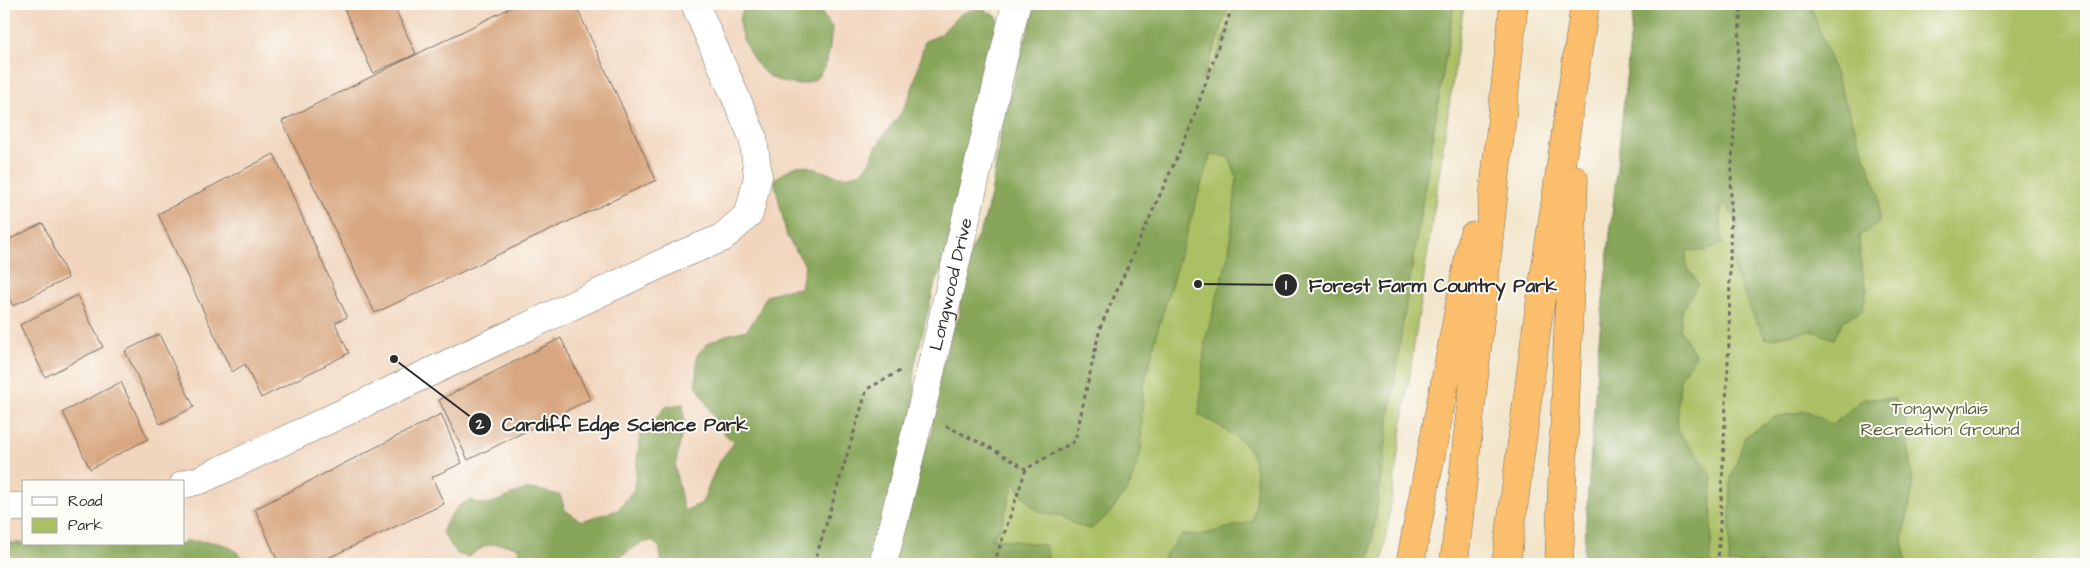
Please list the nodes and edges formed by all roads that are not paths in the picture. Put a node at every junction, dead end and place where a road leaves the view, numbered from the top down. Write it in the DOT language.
graph roads {
  1 [pos="695,4"];
  2 [pos="1016,4"];
  3 [pos="1514,4"];
  4 [pos="1585,4"];
  5 [pos="1508,51"];
  6 [pos="1578,55"];
  7 [pos="185,484"];
  8 [pos="22,507"];
  9 [pos="4,508"];
  10 [pos="883,564"];
  11 [pos="1410,564"];
  12 [pos="1454,564"];
  13 [pos="1506,564"];
  14 [pos="1559,564"];
  1 -- 7 [label="street"];
  2 -- 10 [label="street, Longwood Drive"];
  3 -- 5 [label="highway"];
  4 -- 6 [label="highway"];
  5 -- 11 [label="highway"];
  5 -- 12 [label="highway"];
  6 -- 13 [label="highway"];
  6 -- 14 [label="highway"];
  8 -- 9 [label="street"];
}
